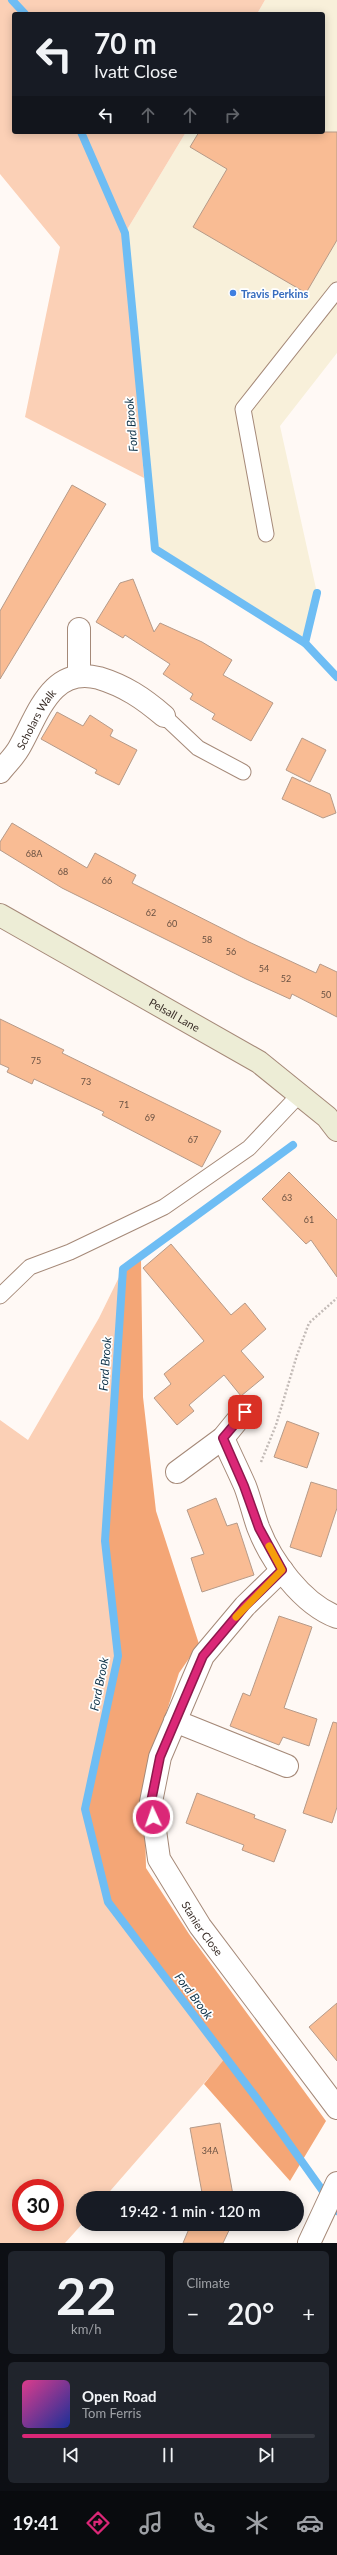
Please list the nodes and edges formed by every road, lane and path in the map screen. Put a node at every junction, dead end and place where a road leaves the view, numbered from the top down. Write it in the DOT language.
graph roads {
  1 [pos="337,290"];
  2 [pos="266,534"];
  3 [pos="79,629"];
  4 [pos="79,675"];
  5 [pos="164,716"];
  6 [pos="0,772"];
  7 [pos="242,772"];
  8 [pos="0,915"];
  9 [pos="300,1094"];
  10 [pos="337,1130"];
  11 [pos="0,1296"];
  12 [pos="337,1298"];
  13 [pos="245,1412"];
  14 [pos="223,1438"];
  15 [pos="177,1472"];
  16 [pos="244,1486"];
  17 [pos="282,1570"];
  18 [pos="337,1617"];
  19 [pos="175,1721"];
  20 [pos="287,1766"];
  21 [pos="337,2108"];
  22 [pos="337,2183"];
  23 [pos="309,2243"];
  1 -- 2 [label="lane"];
  3 -- 4 [label="street"];
  4 -- 5 [label="street"];
  4 -- 6 [label="street, Scholars Walk"];
  5 -- 7 [label="lane"];
  8 -- 9 [label="main road, Pelsall Lane"];
  9 -- 10 [label="main road, Pelsall Lane"];
  9 -- 11 [label="lane"];
  12 -- 16 [label="path"];
  13 -- 14 [label="street"];
  14 -- 15 [label="street"];
  14 -- 16 [label="street"];
  16 -- 17 [label="street"];
  17 -- 18 [label="street"];
  17 -- 19 [label="street, Stanier Close"];
  19 -- 20 [label="street"];
  19 -- 21 [label="street, Stanier Close"];
  22 -- 23 [label="street"];
}
